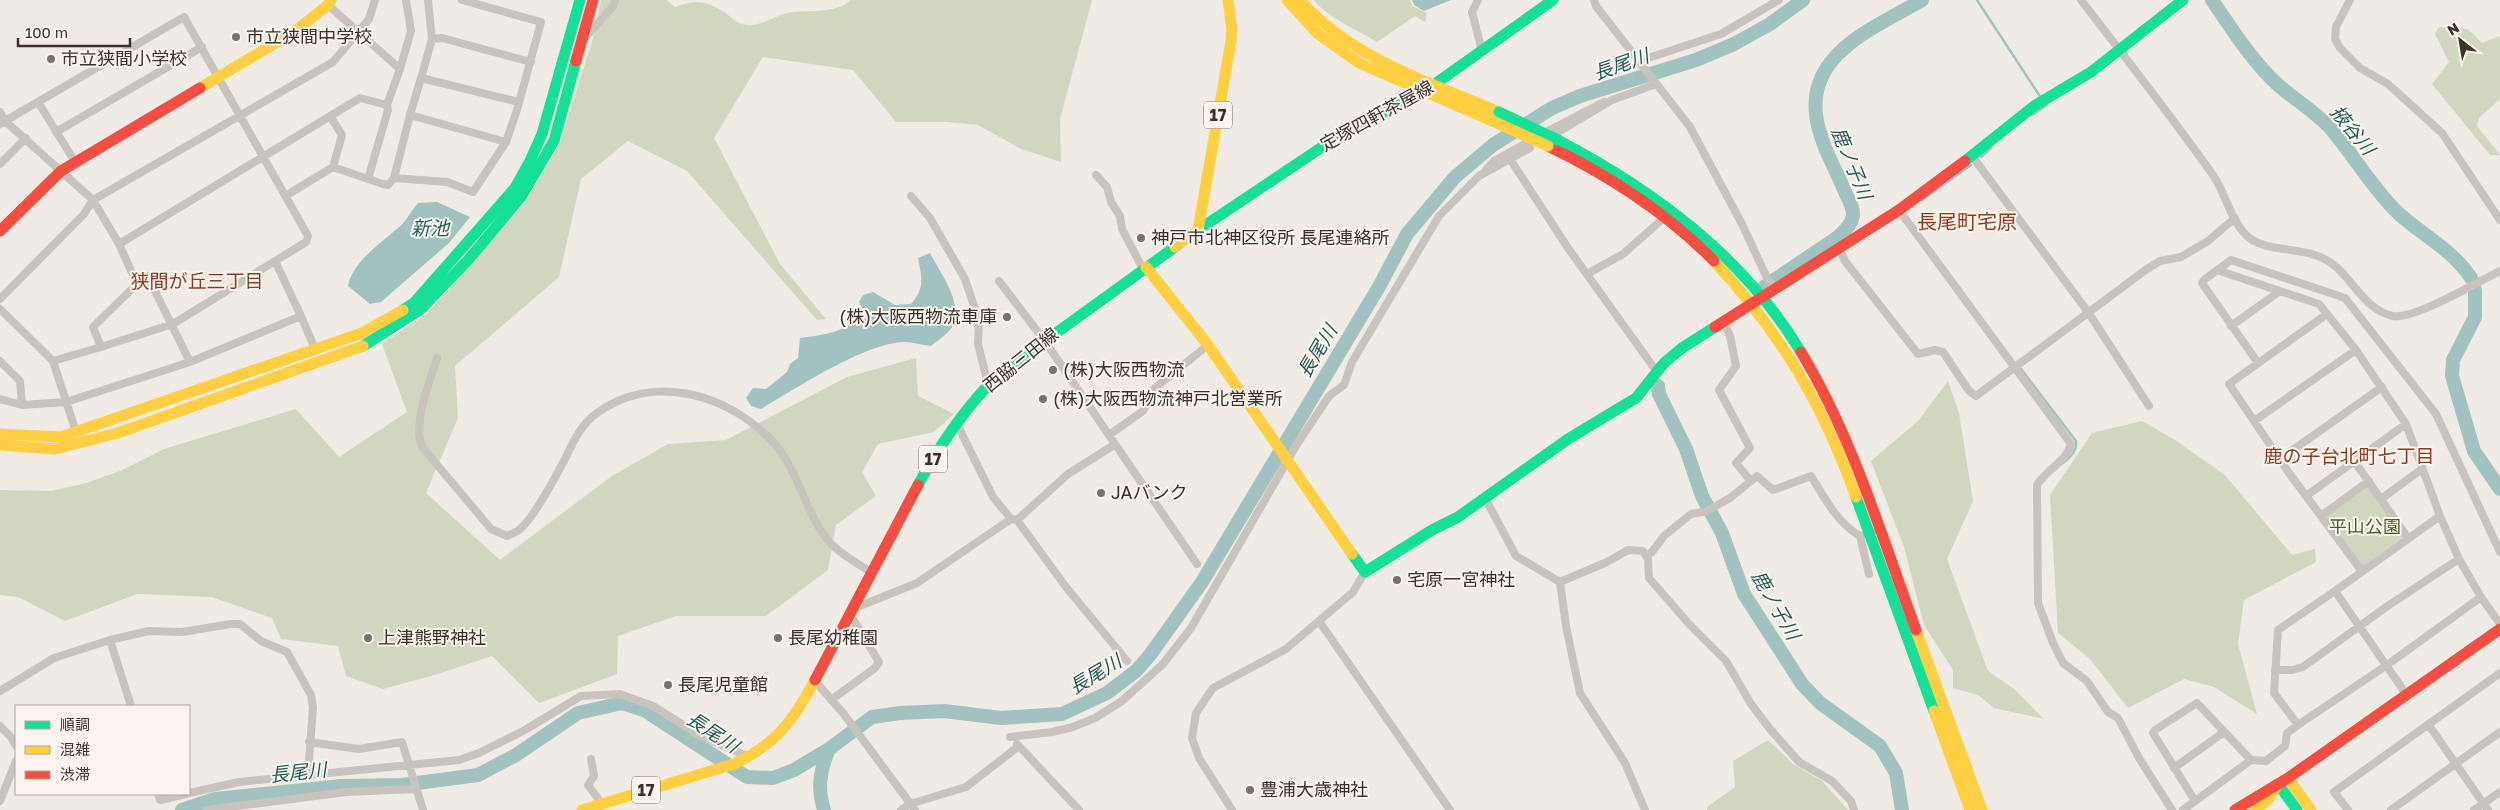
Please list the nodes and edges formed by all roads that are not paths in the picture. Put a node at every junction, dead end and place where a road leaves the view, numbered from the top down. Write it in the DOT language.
graph roads {
  1 [pos="375,0"];
  2 [pos="406,0"];
  3 [pos="428,0"];
  4 [pos="462,0"];
  5 [pos="580,0"];
  6 [pos="593,0"];
  7 [pos="615,0"];
  8 [pos="1228,0"];
  9 [pos="1287,0"];
  10 [pos="1300,0"];
  11 [pos="1478,0"];
  12 [pos="1553,0"];
  13 [pos="1594,0"];
  14 [pos="1779,0"];
  15 [pos="2081,0"];
  16 [pos="2183,0"];
  17 [pos="2350,0"];
  18 [pos="329,3"];
  19 [pos="359,33"];
  20 [pos="432,38"];
  21 [pos="581,42"];
  22 [pos="202,48"];
  23 [pos="2120,50"];
  24 [pos="1482,51"];
  25 [pos="1639,61"];
  26 [pos="531,62"];
  27 [pos="400,69"];
  28 [pos="218,77"];
  29 [pos="421,78"];
  30 [pos="1656,84"];
  31 [pos="1430,88"];
  32 [pos="1612,100"];
  33 [pos="38,102"];
  34 [pos="519,102"];
  35 [pos="387,105"];
  36 [pos="0,112"];
  37 [pos="240,115"];
  38 [pos="410,115"];
  39 [pos="330,116"];
  40 [pos="3,122"];
  41 [pos="56,132"];
  42 [pos="26,138"];
  43 [pos="1555,139"];
  44 [pos="1536,140"];
  45 [pos="506,142"];
  46 [pos="264,156"];
  47 [pos="1972,156"];
  48 [pos="1510,159"];
  49 [pos="75,162"];
  50 [pos="0,164"];
  51 [pos="333,167"];
  52 [pos="61,171"];
  53 [pos="1096,175"];
  54 [pos="1479,176"];
  55 [pos="394,178"];
  56 [pos="368,179"];
  57 [pos="287,196"];
  58 [pos="911,196"];
  59 [pos="93,200"];
  60 [pos="1899,210"];
  61 [pos="1664,217"];
  62 [pos="2235,218"];
  63 [pos="2500,220"];
  64 [pos="1198,230"];
  65 [pos="0,231"];
  66 [pos="119,244"];
  67 [pos="1838,248"];
  68 [pos="275,261"];
  69 [pos="1145,268"];
  70 [pos="2217,270"];
  71 [pos="2500,271"];
  72 [pos="1587,274"];
  73 [pos="999,281"];
  74 [pos="137,284"];
  75 [pos="1774,287"];
  76 [pos="2280,291"];
  77 [pos="0,299"];
  78 [pos="1758,300"];
  79 [pos="0,309"];
  80 [pos="2088,312"];
  81 [pos="2327,314"];
  82 [pos="301,316"];
  83 [pos="1724,322"];
  84 [pos="173,324"];
  85 [pos="2231,326"];
  86 [pos="1044,340"];
  87 [pos="1208,345"];
  88 [pos="101,347"];
  89 [pos="315,349"];
  90 [pos="2356,350"];
  91 [pos="437,358"];
  92 [pos="0,361"];
  93 [pos="53,361"];
  94 [pos="190,362"];
  95 [pos="2258,363"];
  96 [pos="2013,367"];
  97 [pos="1657,372"];
  98 [pos="988,384"];
  99 [pos="2382,387"];
  100 [pos="0,399"];
  101 [pos="66,402"];
  102 [pos="22,405"];
  103 [pos="2149,406"];
  104 [pos="2254,421"];
  105 [pos="956,422"];
  106 [pos="2406,424"];
  107 [pos="76,432"];
  108 [pos="0,434"];
  109 [pos="1109,435"];
  110 [pos="0,445"];
  111 [pos="1114,445"];
  112 [pos="1287,460"];
  113 [pos="2280,460"];
  114 [pos="2355,462"];
  115 [pos="2422,470"];
  116 [pos="1750,480"];
  117 [pos="2368,481"];
  118 [pos="2306,496"];
  119 [pos="1486,498"];
  120 [pos="2381,499"];
  121 [pos="2321,516"];
  122 [pos="2440,516"];
  123 [pos="1014,520"];
  124 [pos="1870,533"];
  125 [pos="2408,538"];
  126 [pos="2500,552"];
  127 [pos="1647,555"];
  128 [pos="2459,559"];
  129 [pos="1196,564"];
  130 [pos="2361,570"];
  131 [pos="1366,572"];
  132 [pos="872,573"];
  133 [pos="1869,574"];
  134 [pos="1560,582"];
  135 [pos="2335,591"];
  136 [pos="2481,598"];
  137 [pos="852,611"];
  138 [pos="1319,621"];
  139 [pos="2500,624"];
  140 [pos="2360,628"];
  141 [pos="2500,629"];
  142 [pos="110,640"];
  143 [pos="1127,661"];
  144 [pos="2387,665"];
  145 [pos="2275,670"];
  146 [pos="2500,673"];
  147 [pos="815,681"];
  148 [pos="0,691"];
  149 [pos="2406,694"];
  150 [pos="831,700"];
  151 [pos="131,705"];
  152 [pos="2428,724"];
  153 [pos="2298,725"];
  154 [pos="0,726"];
  155 [pos="2224,732"];
  156 [pos="2500,732"];
  157 [pos="310,742"];
  158 [pos="15,744"];
  159 [pos="1019,746"];
  160 [pos="749,758"];
  161 [pos="590,759"];
  162 [pos="2251,760"];
  163 [pos="15,764"];
  164 [pos="2456,764"];
  165 [pos="408,766"];
  166 [pos="2174,768"];
  167 [pos="308,774"];
  168 [pos="2283,781"];
  169 [pos="416,789"];
  170 [pos="190,792"];
  171 [pos="2500,792"];
  172 [pos="158,795"];
  173 [pos="179,795"];
  174 [pos="0,801"];
  175 [pos="2195,801"];
  176 [pos="601,806"];
  177 [pos="913,807"];
  178 [pos="2485,807"];
  179 [pos="207,810"];
  180 [pos="423,810"];
  181 [pos="582,810"];
  182 [pos="901,810"];
  183 [pos="1079,810"];
  184 [pos="1232,810"];
  185 [pos="1450,810"];
  186 [pos="1645,810"];
  187 [pos="1854,810"];
  188 [pos="1970,810"];
  189 [pos="1982,810"];
  190 [pos="2172,810"];
  191 [pos="2183,810"];
  192 [pos="2235,810"];
  193 [pos="2255,810"];
  194 [pos="2297,810"];
  195 [pos="2311,810"];
  196 [pos="2348,810"];
  197 [pos="2391,810"];
  198 [pos="2474,810"];
  1 -- 19 [label="street"];
  2 -- 27 [label="street"];
  3 -- 20 [label="street"];
  4 -- 26 [label="street"];
  5 -- 89 [label="street"];
  6 -- 21 [label="street"];
  7 -- 21 [label="street"];
  8 -- 64 [label="street, 17"];
  9 -- 31 [label="street"];
  10 -- 31 [label="street"];
  11 -- 24 [label="street"];
  12 -- 24 [label="street, 定塚四軒茶屋線"];
  13 -- 25 [label="street"];
  14 -- 25 [label="street"];
  15 -- 23 [label="street"];
  16 -- 23 [label="street"];
  17 -- 63 [label="street"];
  18 -- 19 [label="street"];
  18 -- 28 [label="street"];
  19 -- 27 [label="street"];
  19 -- 37 [label="street"];
  20 -- 26 [label="street"];
  20 -- 29 [label="street"];
  21 -- 110 [label="street"];
  22 -- 28 [label="street"];
  22 -- 33 [label="street"];
  22 -- 41 [label="street"];
  23 -- 47 [label="street"];
  23 -- 62 [label="street"];
  24 -- 31 [label="street, 定塚四軒茶屋線"];
  25 -- 30 [label="street"];
  26 -- 34 [label="street"];
  27 -- 35 [label="street"];
  28 -- 37 [label="street"];
  28 -- 49 [label="street"];
  29 -- 34 [label="street"];
  29 -- 38 [label="street"];
  30 -- 32 [label="street"];
  30 -- 75 [label="street"];
  31 -- 44 [label="street, bridge"];
  31 -- 64 [label="street, 定塚四軒茶屋線"];
  32 -- 43 [label="street"];
  32 -- 44 [label="street"];
  33 -- 40 [label="street"];
  33 -- 41 [label="street"];
  34 -- 45 [label="street"];
  35 -- 39 [label="street"];
  35 -- 56 [label="street"];
  36 -- 40 [label="street"];
  37 -- 46 [label="street"];
  37 -- 59 [label="street"];
  38 -- 45 [label="street"];
  38 -- 55 [label="street"];
  39 -- 46 [label="street"];
  39 -- 51 [label="street"];
  40 -- 42 [label="street"];
  41 -- 49 [label="street"];
  42 -- 50 [label="street"];
  42 -- 52 [label="street"];
  43 -- 44 [label="street, bridge"];
  43 -- 61 [label="street"];
  43 -- 78 [label="street"];
  44 -- 48 [label="street"];
  44 -- 54 [label="street"];
  45 -- 55 [label="street"];
  46 -- 57 [label="street"];
  46 -- 66 [label="street"];
  47 -- 60 [label="street"];
  47 -- 80 [label="street"];
  48 -- 54 [label="street"];
  48 -- 72 [label="street"];
  49 -- 52 [label="street"];
  51 -- 56 [label="street"];
  51 -- 57 [label="street"];
  52 -- 59 [label="street"];
  52 -- 65 [label="street"];
  53 -- 69 [label="street"];
  54 -- 112 [label="street"];
  55 -- 56 [label="street"];
  57 -- 68 [label="street"];
  58 -- 98 [label="street"];
  59 -- 66 [label="street"];
  59 -- 77 [label="street"];
  60 -- 67 [label="street"];
  60 -- 96 [label="street"];
  61 -- 72 [label="street"];
  61 -- 78 [label="street"];
  62 -- 71 [label="street"];
  62 -- 80 [label="street"];
  64 -- 69 [label="street, 西脇三田線 / 17"];
  66 -- 74 [label="street"];
  67 -- 75 [label="street"];
  67 -- 96 [label="street"];
  68 -- 82 [label="street"];
  68 -- 84 [label="street"];
  69 -- 86 [label="street, 西脇三田線 / 17"];
  69 -- 87 [label="street"];
  70 -- 76 [label="street"];
  70 -- 85 [label="street"];
  70 -- 126 [label="street"];
  72 -- 97 [label="street"];
  73 -- 86 [label="street"];
  74 -- 84 [label="street"];
  74 -- 88 [label="street"];
  75 -- 78 [label="street"];
  76 -- 81 [label="street"];
  76 -- 85 [label="street"];
  78 -- 83 [label="street"];
  78 -- 124 [label="street"];
  79 -- 93 [label="street"];
  80 -- 96 [label="street"];
  80 -- 103 [label="street"];
  81 -- 90 [label="street"];
  81 -- 95 [label="street"];
  82 -- 89 [label="street"];
  82 -- 94 [label="street"];
  83 -- 97 [label="street"];
  83 -- 116 [label="street"];
  84 -- 88 [label="street"];
  84 -- 94 [label="street"];
  85 -- 95 [label="street"];
  86 -- 98 [label="street, 西脇三田線 / 17"];
  86 -- 109 [label="street"];
  87 -- 109 [label="street"];
  87 -- 112 [label="street"];
  88 -- 93 [label="street"];
  89 -- 107 [label="street"];
  90 -- 99 [label="street"];
  90 -- 104 [label="street"];
  91 -- 132 [label="street"];
  92 -- 102 [label="street"];
  93 -- 101 [label="street"];
  94 -- 101 [label="street"];
  95 -- 104 [label="street"];
  96 -- 190 [label="street"];
  97 -- 119 [label="street"];
  98 -- 105 [label="street, 西脇三田線 / 17"];
  99 -- 106 [label="street"];
  99 -- 113 [label="street"];
  100 -- 102 [label="street"];
  101 -- 102 [label="street"];
  101 -- 107 [label="street"];
  104 -- 113 [label="street"];
  105 -- 123 [label="street"];
  105 -- 132 [label="street, 西脇三田線 / 17"];
  106 -- 114 [label="street"];
  106 -- 115 [label="street"];
  107 -- 108 [label="street"];
  109 -- 111 [label="street"];
  111 -- 123 [label="street"];
  111 -- 129 [label="street"];
  112 -- 131 [label="street"];
  112 -- 159 [label="street"];
  113 -- 118 [label="street"];
  114 -- 117 [label="street"];
  114 -- 118 [label="street"];
  115 -- 120 [label="street"];
  115 -- 122 [label="street"];
  116 -- 124 [label="street"];
  116 -- 127 [label="street"];
  117 -- 120 [label="street"];
  117 -- 121 [label="street"];
  118 -- 121 [label="street"];
  119 -- 131 [label="street"];
  119 -- 134 [label="street"];
  120 -- 125 [label="street"];
  121 -- 130 [label="street"];
  122 -- 125 [label="street"];
  122 -- 128 [label="street"];
  123 -- 137 [label="street"];
  123 -- 143 [label="street"];
  124 -- 133 [label="street"];
  124 -- 188 [label="street"];
  124 -- 189 [label="street"];
  125 -- 130 [label="street"];
  127 -- 134 [label="street"];
  127 -- 187 [label="street"];
  128 -- 136 [label="street"];
  128 -- 140 [label="street"];
  130 -- 135 [label="street"];
  131 -- 138 [label="street"];
  132 -- 137 [label="street, 西脇三田線 / 17"];
  134 -- 186 [label="street"];
  135 -- 140 [label="street"];
  135 -- 145 [label="street"];
  136 -- 139 [label="street"];
  136 -- 144 [label="street"];
  137 -- 147 [label="street, 西脇三田線 / 17"];
  137 -- 150 [label="street"];
  138 -- 184 [label="street"];
  138 -- 185 [label="street"];
  140 -- 144 [label="street"];
  140 -- 145 [label="street"];
  141 -- 149 [label="street"];
  142 -- 148 [label="street"];
  142 -- 151 [label="street"];
  142 -- 157 [label="street"];
  144 -- 149 [label="street"];
  144 -- 153 [label="street"];
  145 -- 153 [label="street"];
  146 -- 152 [label="street"];
  147 -- 150 [label="street"];
  147 -- 160 [label="street, 西脇三田線 / 17"];
  149 -- 168 [label="street"];
  150 -- 177 [label="street"];
  152 -- 164 [label="street"];
  152 -- 196 [label="street"];
  153 -- 162 [label="street"];
  154 -- 158 [label="street"];
  155 -- 162 [label="street"];
  155 -- 166 [label="street"];
  155 -- 166 [label="street"];
  156 -- 164 [label="street"];
  157 -- 165 [label="street"];
  157 -- 167 [label="street"];
  159 -- 177 [label="street"];
  159 -- 183 [label="street"];
  160 -- 165 [label="street"];
  160 -- 176 [label="street, 西脇三田線 / 17"];
  161 -- 176 [label="street"];
  162 -- 175 [label="street"];
  163 -- 174 [label="street"];
  164 -- 178 [label="street"];
  164 -- 197 [label="street"];
  165 -- 167 [label="street"];
  165 -- 169 [label="street"];
  166 -- 175 [label="street"];
  167 -- 170 [label="street"];
  168 -- 192 [label="street"];
  168 -- 193 [label="street"];
  168 -- 194 [label="street"];
  168 -- 195 [label="street"];
  169 -- 179 [label="street"];
  169 -- 180 [label="street"];
  171 -- 178 [label="street"];
  172 -- 173 [label="street"];
  175 -- 191 [label="street"];
  176 -- 181 [label="street, 西脇三田線 / 17"];
  177 -- 182 [label="street"];
  178 -- 198 [label="street"];
}
